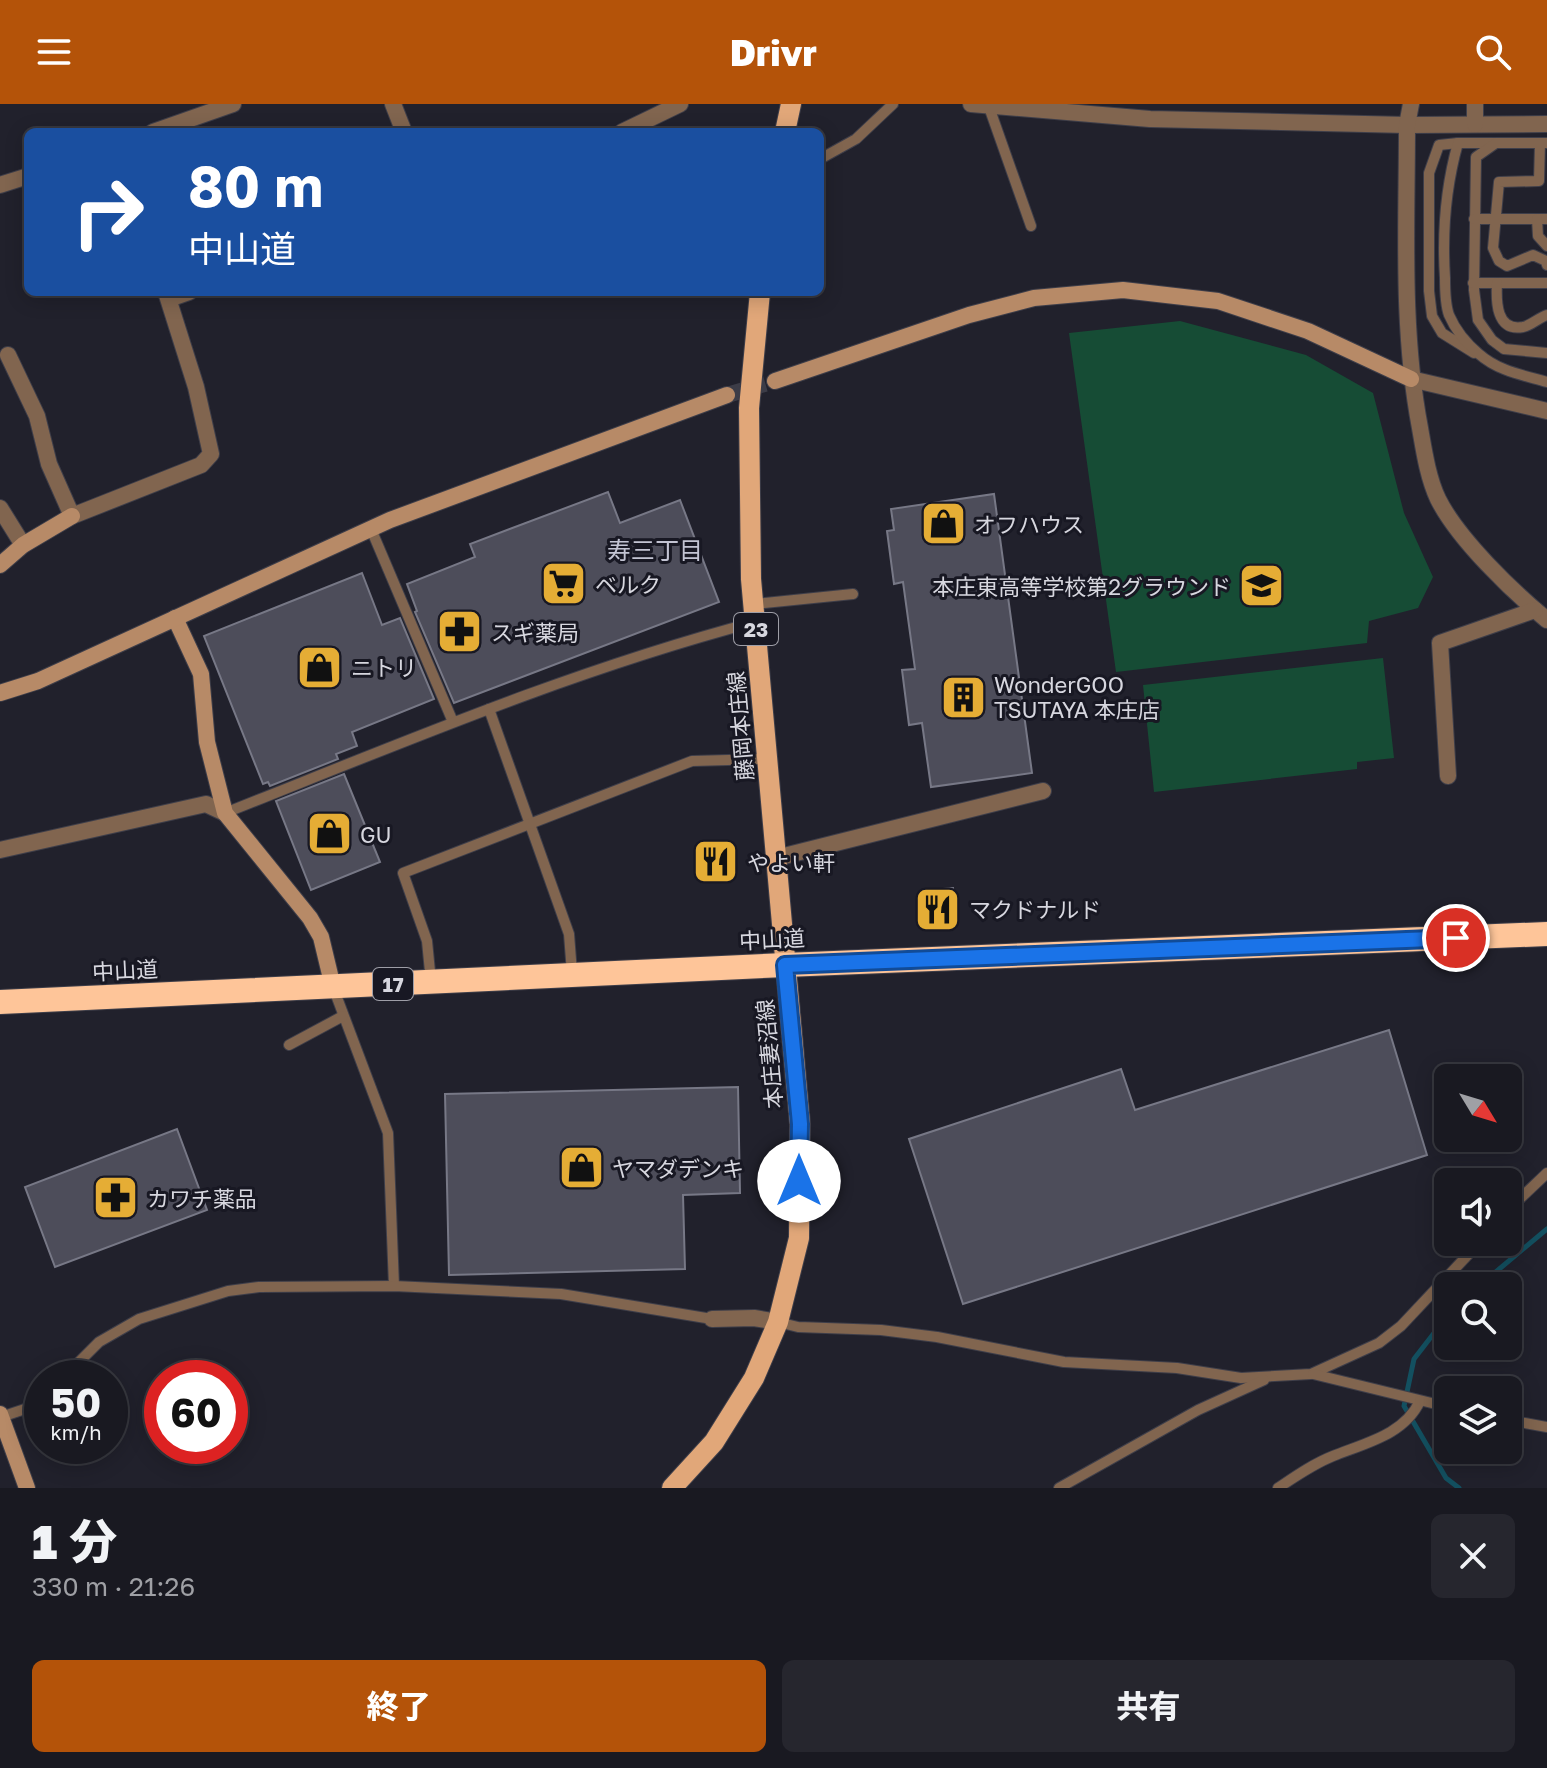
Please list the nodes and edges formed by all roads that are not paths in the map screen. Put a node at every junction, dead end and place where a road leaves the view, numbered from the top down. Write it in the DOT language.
graph roads {
  1 [pos="233,104"];
  2 [pos="393,104"];
  3 [pos="680,104"];
  4 [pos="791,104"];
  5 [pos="893,104"];
  6 [pos="971,104"];
  7 [pos="1411,104"];
  8 [pos="1475,104"];
  9 [pos="989,107"];
  10 [pos="1209,112"];
  11 [pos="1475,124"];
  12 [pos="1547,124"];
  13 [pos="1407,125"];
  14 [pos="164,128"];
  15 [pos="402,128"];
  16 [pos="630,128"];
  17 [pos="786,128"];
  18 [pos="1458,143"];
  19 [pos="1496,143"];
  20 [pos="1543,143"];
  21 [pos="824,157"];
  22 [pos="24,177"];
  23 [pos="0,185"];
  24 [pos="1474,219"];
  25 [pos="1497,219"];
  26 [pos="1542,219"];
  27 [pos="1031,226"];
  28 [pos="1547,246"];
  29 [pos="1547,265"];
  30 [pos="1473,283"];
  31 [pos="1497,283"];
  32 [pos="1547,283"];
  33 [pos="168,296"];
  34 [pos="760,296"];
  35 [pos="1547,315"];
  36 [pos="1547,353"];
  37 [pos="8,355"];
  38 [pos="1480,356"];
  39 [pos="1411,379"];
  40 [pos="775,381"];
  41 [pos="1547,382"];
  42 [pos="727,395"];
  43 [pos="1547,411"];
  44 [pos="0,508"];
  45 [pos="72,516"];
  46 [pos="371,529"];
  47 [pos="23,545"];
  48 [pos="0,565"];
  49 [pos="853,594"];
  50 [pos="755,613"];
  51 [pos="1541,615"];
  52 [pos="175,618"];
  53 [pos="0,693"];
  54 [pos="489,709"];
  55 [pos="453,722"];
  56 [pos="767,759"];
  57 [pos="1448,776"];
  58 [pos="1043,791"];
  59 [pos="225,813"];
  60 [pos="531,823"];
  61 [pos="0,850"];
  62 [pos="776,858"];
  63 [pos="1547,934"];
  64 [pos="785,965"];
  65 [pos="572,975"];
  66 [pos="431,982"];
  67 [pos="333,987"];
  68 [pos="0,1002"];
  69 [pos="343,1016"];
  70 [pos="289,1045"];
  71 [pos="1547,1173"];
  72 [pos="1522,1197"];
  73 [pos="1467,1256"];
  74 [pos="394,1286"];
  75 [pos="712,1319"];
  76 [pos="778,1322"];
  77 [pos="81,1360"];
  78 [pos="1311,1374"];
  79 [pos="1269,1378"];
  80 [pos="1416,1400"];
  81 [pos="1434,1404"];
  82 [pos="24,1409"];
  83 [pos="1,1416"];
  84 [pos="1522,1423"];
  85 [pos="1547,1427"];
  86 [pos="27,1488"];
  87 [pos="672,1488"];
  88 [pos="1059,1488"];
  89 [pos="1278,1488"];
  1 -- 14 [label="street"];
  2 -- 15 [label="street"];
  3 -- 16 [label="street"];
  4 -- 17 [label="main road"];
  5 -- 21 [label="lane"];
  6 -- 9 [label="street"];
  7 -- 13 [label="street"];
  8 -- 11 [label="street"];
  9 -- 10 [label="street"];
  9 -- 27 [label="lane"];
  10 -- 13 [label="street"];
  11 -- 12 [label="street"];
  11 -- 13 [label="street"];
  13 -- 39 [label="street"];
  18 -- 19 [label="lane"];
  18 -- 38 [label="lane"];
  18 -- 38 [label="lane"];
  19 -- 20 [label="lane"];
  19 -- 24 [label="lane"];
  20 -- 25 [label="lane"];
  22 -- 23 [label="street"];
  24 -- 25 [label="lane"];
  24 -- 30 [label="lane"];
  25 -- 26 [label="lane"];
  25 -- 29 [label="lane"];
  26 -- 28 [label="lane"];
  30 -- 31 [label="lane"];
  30 -- 36 [label="lane"];
  31 -- 32 [label="lane"];
  31 -- 35 [label="lane"];
  33 -- 45 [label="street"];
  34 -- 50 [label="main road, 藤岡本庄線 / 23"];
  37 -- 45 [label="street"];
  38 -- 41 [label="lane"];
  39 -- 40 [label="street"];
  39 -- 43 [label="street"];
  39 -- 51 [label="street"];
  42 -- 46 [label="street"];
  44 -- 47 [label="street"];
  45 -- 47 [label="street"];
  46 -- 52 [label="street"];
  46 -- 55 [label="lane"];
  47 -- 48 [label="street"];
  49 -- 50 [label="lane"];
  50 -- 54 [label="lane"];
  50 -- 56 [label="main road, 藤岡本庄線 / 23"];
  51 -- 57 [label="street"];
  52 -- 53 [label="street"];
  52 -- 59 [label="street"];
  54 -- 55 [label="lane"];
  54 -- 60 [label="lane"];
  55 -- 59 [label="lane"];
  56 -- 60 [label="lane"];
  56 -- 62 [label="main road, 藤岡本庄線 / 23"];
  58 -- 62 [label="street"];
  59 -- 61 [label="street"];
  59 -- 67 [label="street"];
  60 -- 65 [label="lane"];
  60 -- 66 [label="lane"];
  62 -- 64 [label="main road, 藤岡本庄線 / 23"];
  63 -- 64 [label="highway, 中山道 / 17"];
  64 -- 65 [label="highway, 中山道 / 17"];
  64 -- 76 [label="main road, 本庄妻沼線"];
  65 -- 66 [label="highway, 中山道 / 17"];
  66 -- 67 [label="highway, 中山道 / 17"];
  67 -- 68 [label="highway, 中山道 / 17"];
  67 -- 69 [label="lane"];
  69 -- 70 [label="lane"];
  69 -- 74 [label="lane"];
  71 -- 72 [label="lane"];
  73 -- 78 [label="lane"];
  74 -- 75 [label="lane"];
  74 -- 77 [label="lane"];
  75 -- 76 [label="street"];
  76 -- 79 [label="lane"];
  76 -- 87 [label="main road, 本庄妻沼線"];
  78 -- 79 [label="lane"];
  78 -- 80 [label="lane"];
  79 -- 88 [label="lane"];
  80 -- 81 [label="lane"];
  80 -- 89 [label="lane"];
  82 -- 83 [label="lane"];
  83 -- 86 [label="street"];
  84 -- 85 [label="lane"];
}
